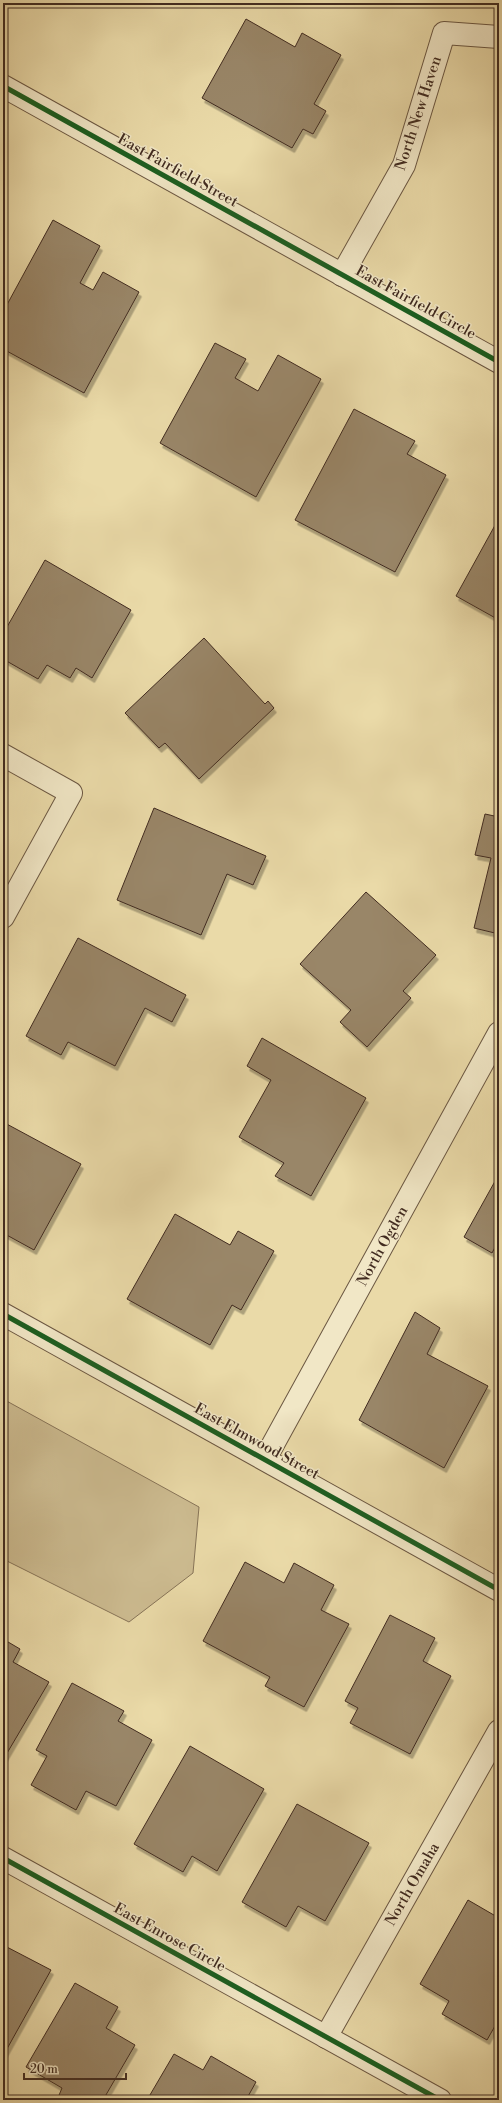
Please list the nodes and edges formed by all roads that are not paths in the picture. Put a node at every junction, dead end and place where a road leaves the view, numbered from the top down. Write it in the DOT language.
graph roads {
  1 [pos="499,37"];
  2 [pos="3,86"];
  3 [pos="342,275"];
  4 [pos="499,362"];
  5 [pos="3,755"];
  6 [pos="3,917"];
  7 [pos="499,1033"];
  8 [pos="3,1314"];
  9 [pos="265,1459"];
  10 [pos="499,1590"];
  11 [pos="499,1732"];
  12 [pos="3,1858"];
  13 [pos="326,2037"];
  14 [pos="440,2100"];
  1 -- 3 [label="street, North New Haven"];
  2 -- 3 [label="street, East Fairfield Street"];
  3 -- 4 [label="street, East Fairfield Circle"];
  5 -- 6 [label="street"];
  7 -- 9 [label="street, North Ogden"];
  8 -- 9 [label="street, East Elmwood Street"];
  9 -- 10 [label="street, East Elmwood Street"];
  11 -- 13 [label="street, North Omaha"];
  12 -- 13 [label="street, East Enrose Circle"];
  13 -- 14 [label="street, East Enrose Circle"];
}
